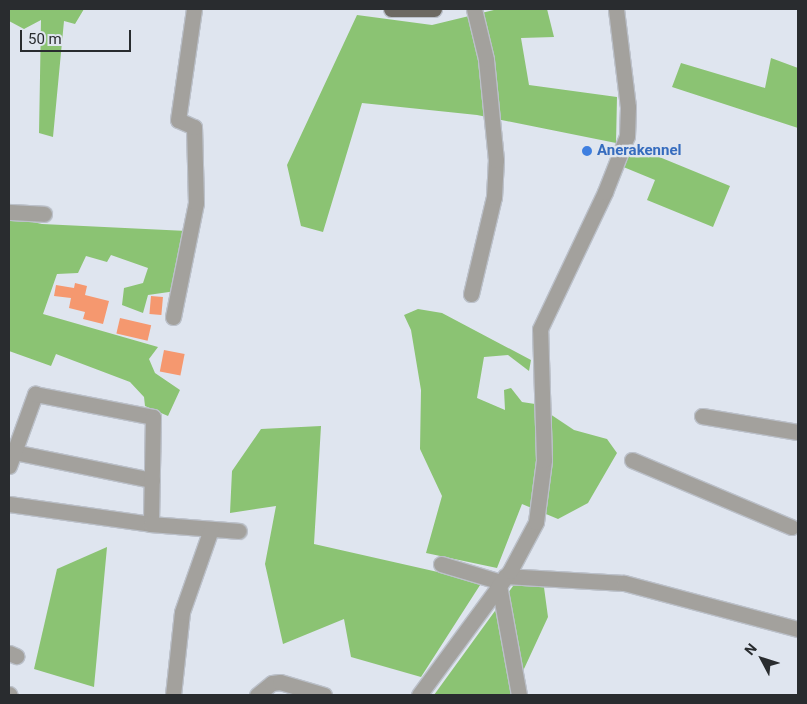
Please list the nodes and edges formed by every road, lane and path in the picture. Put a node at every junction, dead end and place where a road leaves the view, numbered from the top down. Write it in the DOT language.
graph roads {
  1 [pos="194,9"];
  2 [pos="392,9"];
  3 [pos="434,9"];
  4 [pos="474,9"];
  5 [pos="616,9"];
  6 [pos="9,212"];
  7 [pos="44,214"];
  8 [pos="471,294"];
  9 [pos="173,318"];
  10 [pos="702,416"];
  11 [pos="798,432"];
  12 [pos="11,459"];
  13 [pos="632,460"];
  14 [pos="152,480"];
  15 [pos="9,504"];
  16 [pos="151,524"];
  17 [pos="791,526"];
  18 [pos="210,529"];
  19 [pos="239,532"];
  20 [pos="441,564"];
  21 [pos="502,581"];
  22 [pos="798,629"];
  23 [pos="173,695"];
  24 [pos="257,695"];
  25 [pos="324,695"];
  26 [pos="419,695"];
  27 [pos="519,695"];
  1 -- 9 [label="street"];
  2 -- 3 [label="main road"];
  4 -- 8 [label="street"];
  5 -- 21 [label="street"];
  6 -- 7 [label="street"];
  10 -- 11 [label="street"];
  12 -- 14 [label="street"];
  12 -- 14 [label="street"];
  13 -- 17 [label="street"];
  14 -- 16 [label="street"];
  15 -- 16 [label="street"];
  16 -- 18 [label="street"];
  18 -- 19 [label="street"];
  18 -- 23 [label="street"];
  20 -- 21 [label="street"];
  21 -- 22 [label="street"];
  21 -- 26 [label="street"];
  21 -- 27 [label="street"];
  24 -- 25 [label="street"];
}
